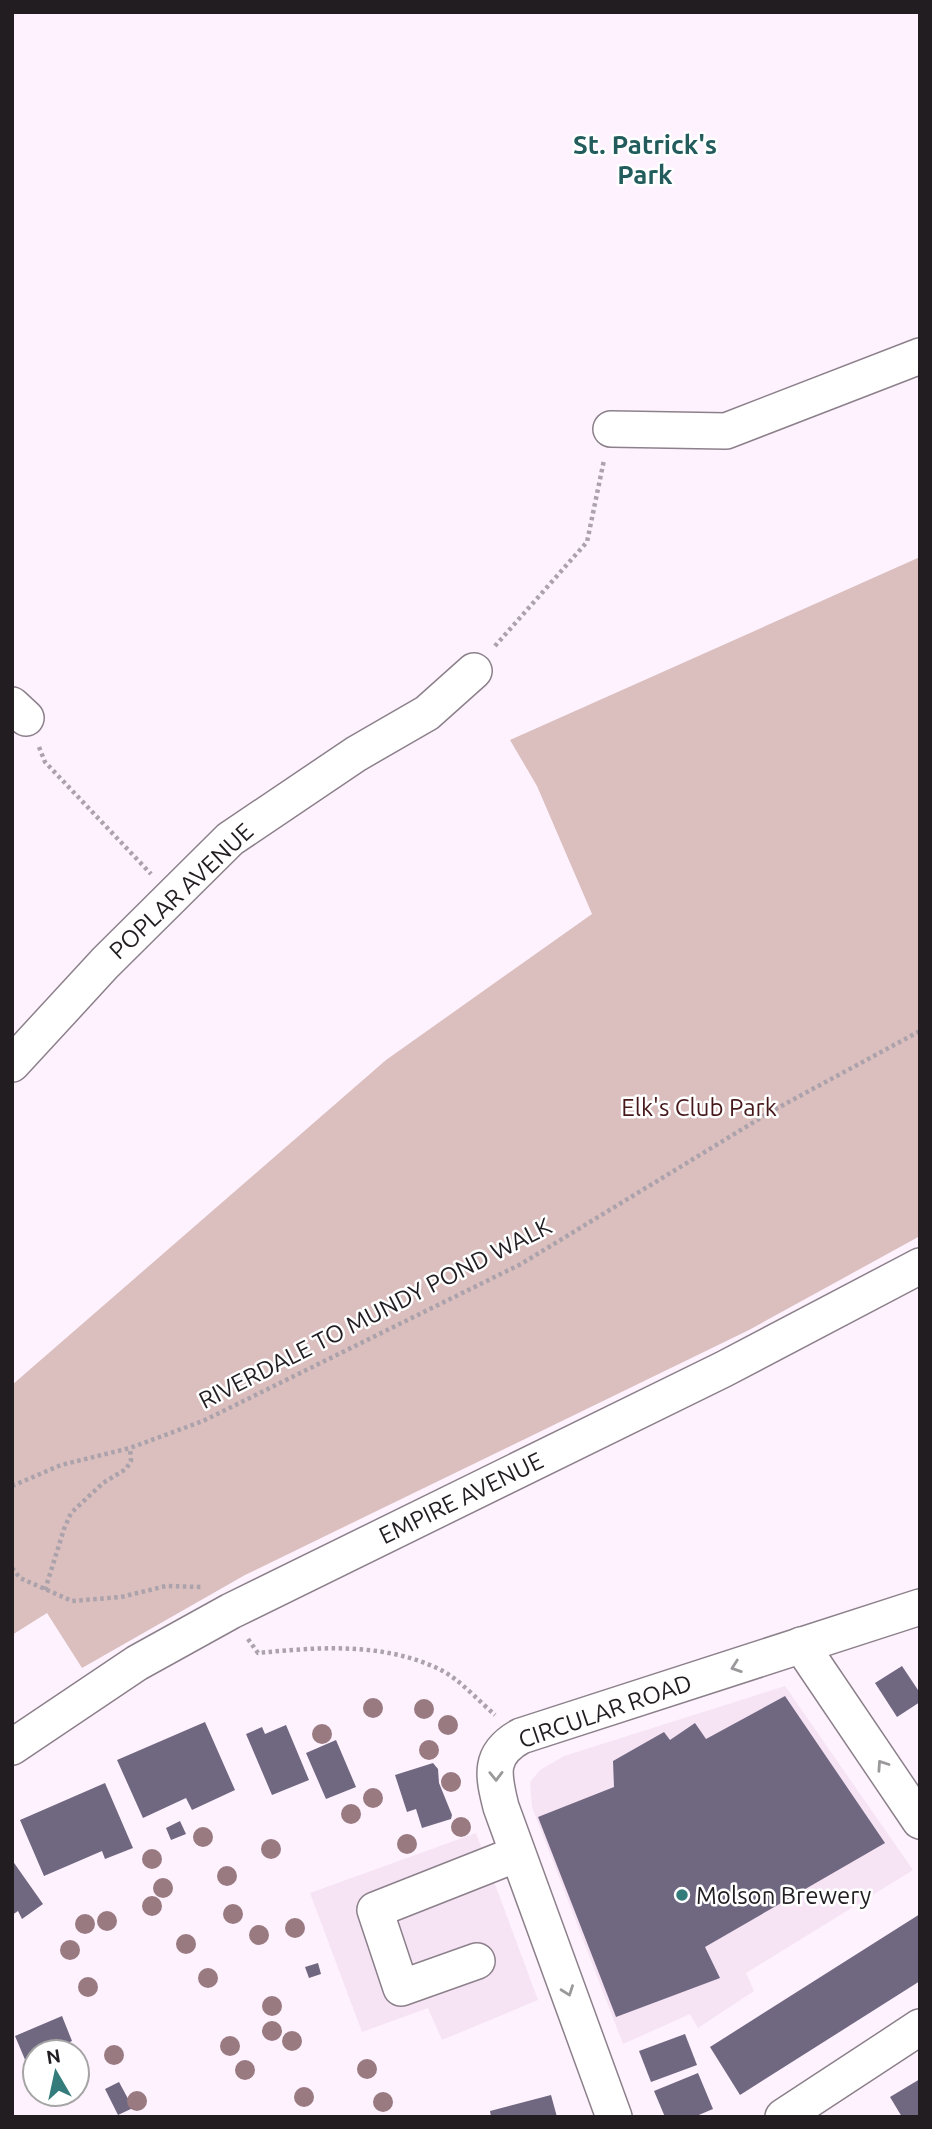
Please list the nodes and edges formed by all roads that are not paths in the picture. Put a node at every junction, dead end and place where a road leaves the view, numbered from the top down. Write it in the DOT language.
graph roads {
  1 [pos="920,356"];
  2 [pos="611,429"];
  3 [pos="474,671"];
  4 [pos="12,1064"];
  5 [pos="920,1266"];
  6 [pos="920,1607"];
  7 [pos="801,1645"];
  8 [pos="12,1747"];
  9 [pos="920,1821"];
  10 [pos="517,1854"];
  11 [pos="477,1961"];
  12 [pos="920,2027"];
  13 [pos="614,2117"];
  14 [pos="783,2117"];
  1 -- 2 [label="street"];
  3 -- 4 [label="street, POPLAR AVENUE"];
  5 -- 8 [label="street, EMPIRE AVENUE"];
  6 -- 7 [label="street, CIRCULAR ROAD"];
  9 -- 7 [label="street, one-way"];
  7 -- 10 [label="street, CIRCULAR ROAD, one-way"];
  10 -- 11 [label="street"];
  10 -- 13 [label="street, CIRCULAR ROAD, one-way"];
  12 -- 14 [label="street"];
}
